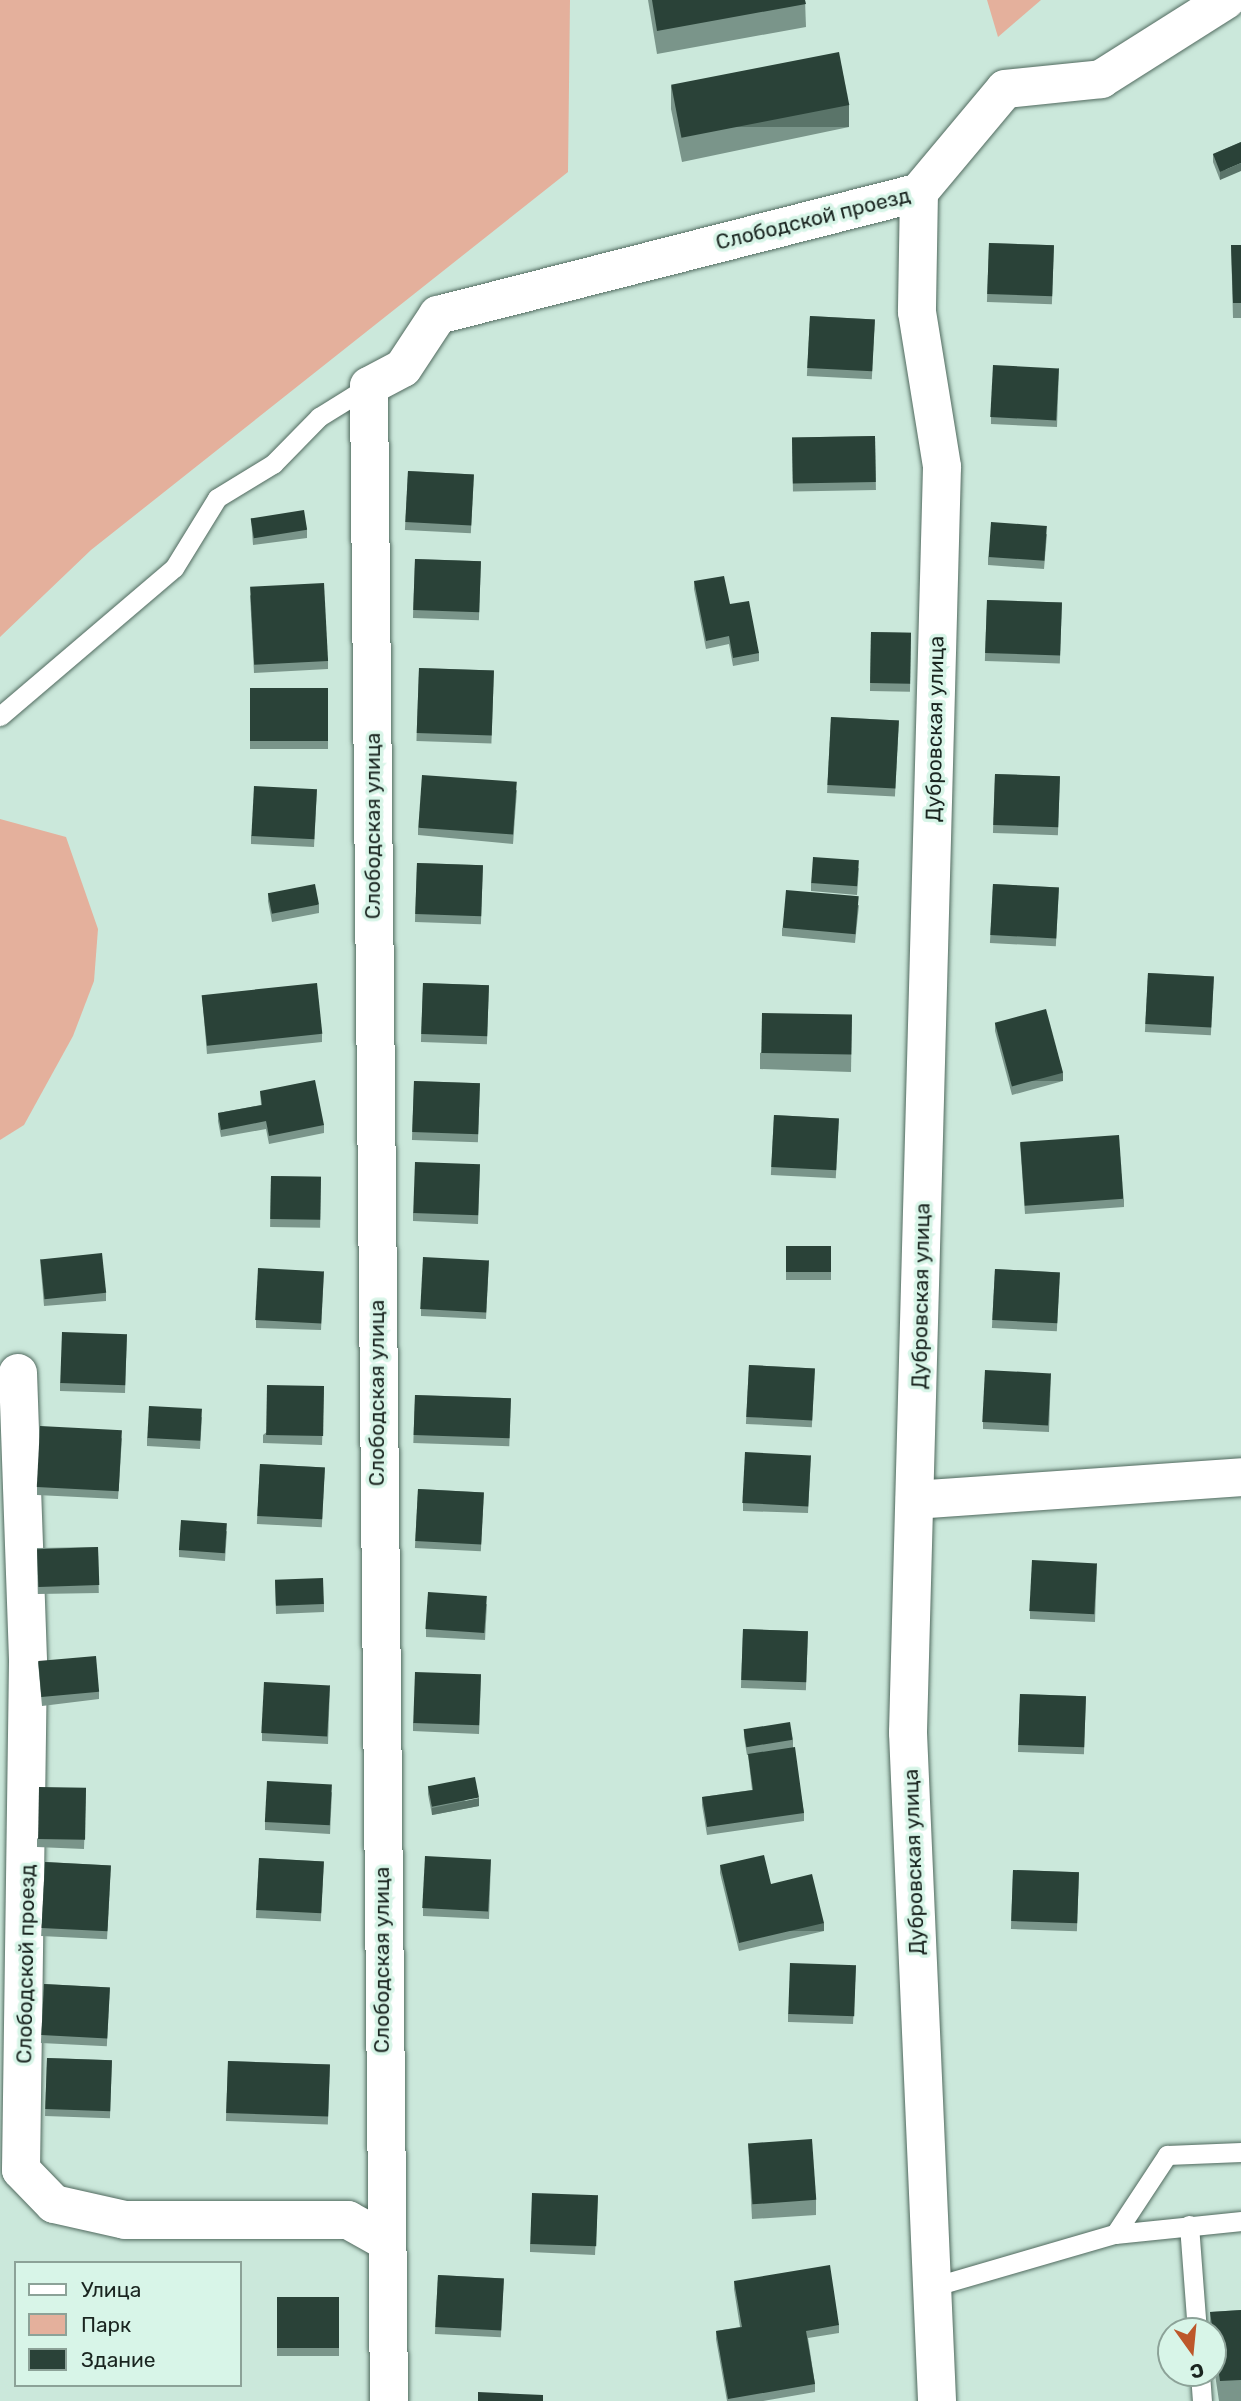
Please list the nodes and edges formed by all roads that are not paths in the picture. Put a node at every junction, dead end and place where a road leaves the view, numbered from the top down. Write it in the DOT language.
graph roads {
  1 [pos="1226,0"];
  2 [pos="919,192"];
  3 [pos="369,386"];
  4 [pos="0,716"];
  5 [pos="18,1373"];
  6 [pos="1241,1476"];
  7 [pos="915,1500"];
  8 [pos="1241,2152"];
  9 [pos="1241,2221"];
  10 [pos="1189,2225"];
  11 [pos="1115,2234"];
  12 [pos="384,2240"];
  13 [pos="932,2287"];
  14 [pos="1196,2317"];
  15 [pos="389,2401"];
  16 [pos="937,2401"];
  1 -- 2 [label="street, Слободской проезд"];
  2 -- 3 [label="street, Слободской проезд"];
  2 -- 7 [label="street, Дубровская улица"];
  3 -- 4 [label="lane"];
  3 -- 12 [label="street, Слободская улица"];
  5 -- 12 [label="street, Слободской проезд"];
  6 -- 7 [label="street"];
  7 -- 13 [label="street, Дубровская улица"];
  8 -- 11 [label="lane"];
  9 -- 10 [label="lane"];
  10 -- 11 [label="lane"];
  10 -- 14 [label="lane"];
  11 -- 13 [label="lane"];
  12 -- 15 [label="street, Слободская улица"];
  13 -- 16 [label="street, Дубровская улица"];
}
